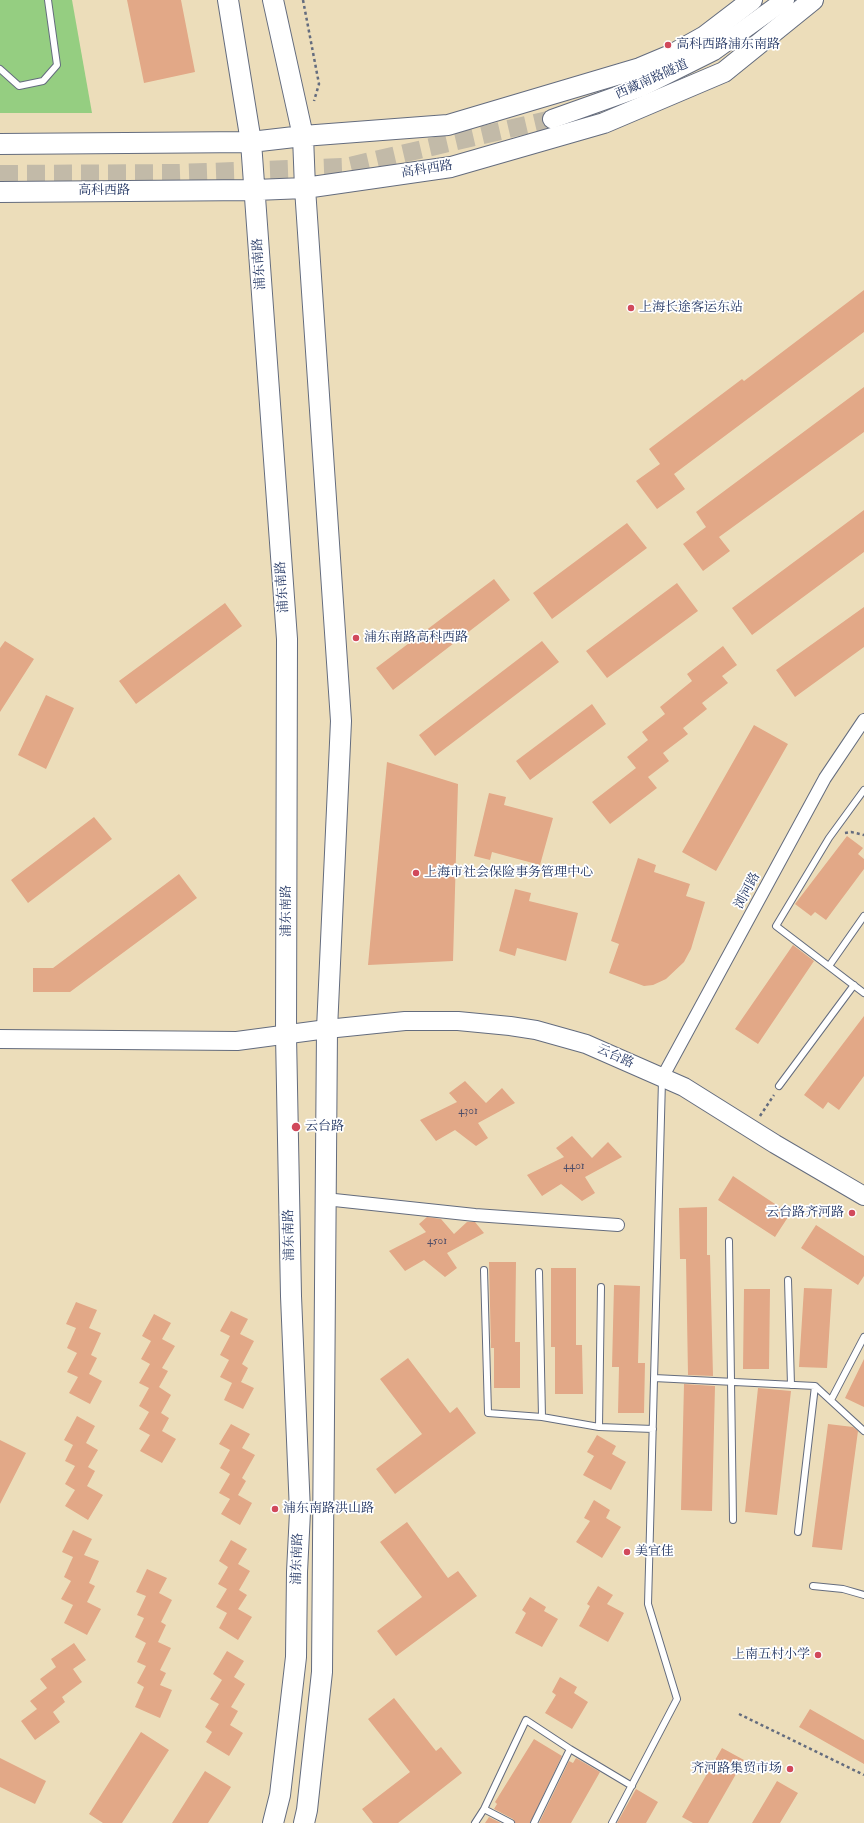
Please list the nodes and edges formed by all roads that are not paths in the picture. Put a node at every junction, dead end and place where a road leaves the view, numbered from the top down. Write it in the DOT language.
graph roads {
  1 [pos="48,0"];
  2 [pos="228,0"];
  3 [pos="273,0"];
  4 [pos="752,0"];
  5 [pos="785,0"];
  6 [pos="813,0"];
  7 [pos="0,69"];
  8 [pos="552,119"];
  9 [pos="303,136"];
  10 [pos="251,142"];
  11 [pos="0,146"];
  12 [pos="305,188"];
  13 [pos="255,190"];
  14 [pos="0,192"];
  15 [pos="864,720"];
  16 [pos="864,790"];
  17 [pos="864,916"];
  18 [pos="829,966"];
  19 [pos="854,985"];
  20 [pos="864,993"];
  21 [pos="327,1029"];
  22 [pos="286,1035"];
  23 [pos="0,1039"];
  24 [pos="662,1078"];
  25 [pos="779,1086"];
  26 [pos="864,1196"];
  27 [pos="325,1198"];
  28 [pos="618,1225"];
  29 [pos="729,1241"];
  30 [pos="484,1270"];
  31 [pos="539,1272"];
  32 [pos="788,1280"];
  33 [pos="602,1287"];
  34 [pos="864,1337"];
  35 [pos="654,1378"];
  36 [pos="732,1382"];
  37 [pos="791,1385"];
  38 [pos="815,1386"];
  39 [pos="831,1400"];
  40 [pos="542,1417"];
  41 [pos="599,1427"];
  42 [pos="653,1429"];
  43 [pos="864,1432"];
  44 [pos="733,1520"];
  45 [pos="798,1532"];
  46 [pos="813,1586"];
  47 [pos="864,1595"];
  48 [pos="570,1749"];
  49 [pos="632,1786"];
  50 [pos="484,1809"];
  51 [pos="273,1823"];
  52 [pos="304,1823"];
  53 [pos="475,1823"];
  54 [pos="511,1823"];
  55 [pos="534,1823"];
  56 [pos="612,1823"];
  1 -- 7 [label="lane"];
  2 -- 10 [label="main road, 浦东南路"];
  3 -- 9 [label="main road, 浦东南路"];
  4 -- 9 [label="main road"];
  5 -- 8 [label="street, 西藏南路隧道"];
  6 -- 12 [label="main road, 高科西路"];
  9 -- 10 [label="main road"];
  9 -- 12 [label="main road, 浦东南路"];
  10 -- 11 [label="main road"];
  10 -- 13 [label="main road, 浦东南路"];
  12 -- 13 [label="main road, 高科西路"];
  12 -- 21 [label="main road, 浦东南路"];
  13 -- 14 [label="main road, 高科西路"];
  13 -- 22 [label="main road, 浦东南路"];
  15 -- 24 [label="street, 浏河路"];
  16 -- 18 [label="lane"];
  17 -- 18 [label="lane"];
  18 -- 19 [label="lane"];
  19 -- 20 [label="lane"];
  19 -- 25 [label="lane"];
  21 -- 22 [label="street, 云台路"];
  21 -- 24 [label="street, 云台路"];
  21 -- 27 [label="main road, 浦东南路"];
  22 -- 23 [label="street, 云台路"];
  22 -- 51 [label="main road, 浦东南路"];
  24 -- 26 [label="street, 云台路"];
  24 -- 35 [label="lane"];
  27 -- 28 [label="street"];
  27 -- 52 [label="main road, 浦东南路"];
  29 -- 36 [label="lane"];
  30 -- 40 [label="lane"];
  31 -- 40 [label="lane"];
  32 -- 37 [label="lane"];
  33 -- 41 [label="lane"];
  34 -- 39 [label="lane"];
  35 -- 36 [label="lane"];
  35 -- 42 [label="lane"];
  36 -- 37 [label="lane"];
  36 -- 44 [label="lane"];
  37 -- 38 [label="lane"];
  38 -- 39 [label="lane"];
  38 -- 45 [label="lane"];
  39 -- 43 [label="lane"];
  40 -- 41 [label="lane"];
  41 -- 42 [label="lane"];
  42 -- 49 [label="lane"];
  46 -- 47 [label="lane"];
  48 -- 49 [label="lane"];
  48 -- 50 [label="lane"];
  48 -- 55 [label="lane"];
  49 -- 56 [label="lane"];
  50 -- 53 [label="lane"];
  50 -- 54 [label="lane"];
}
